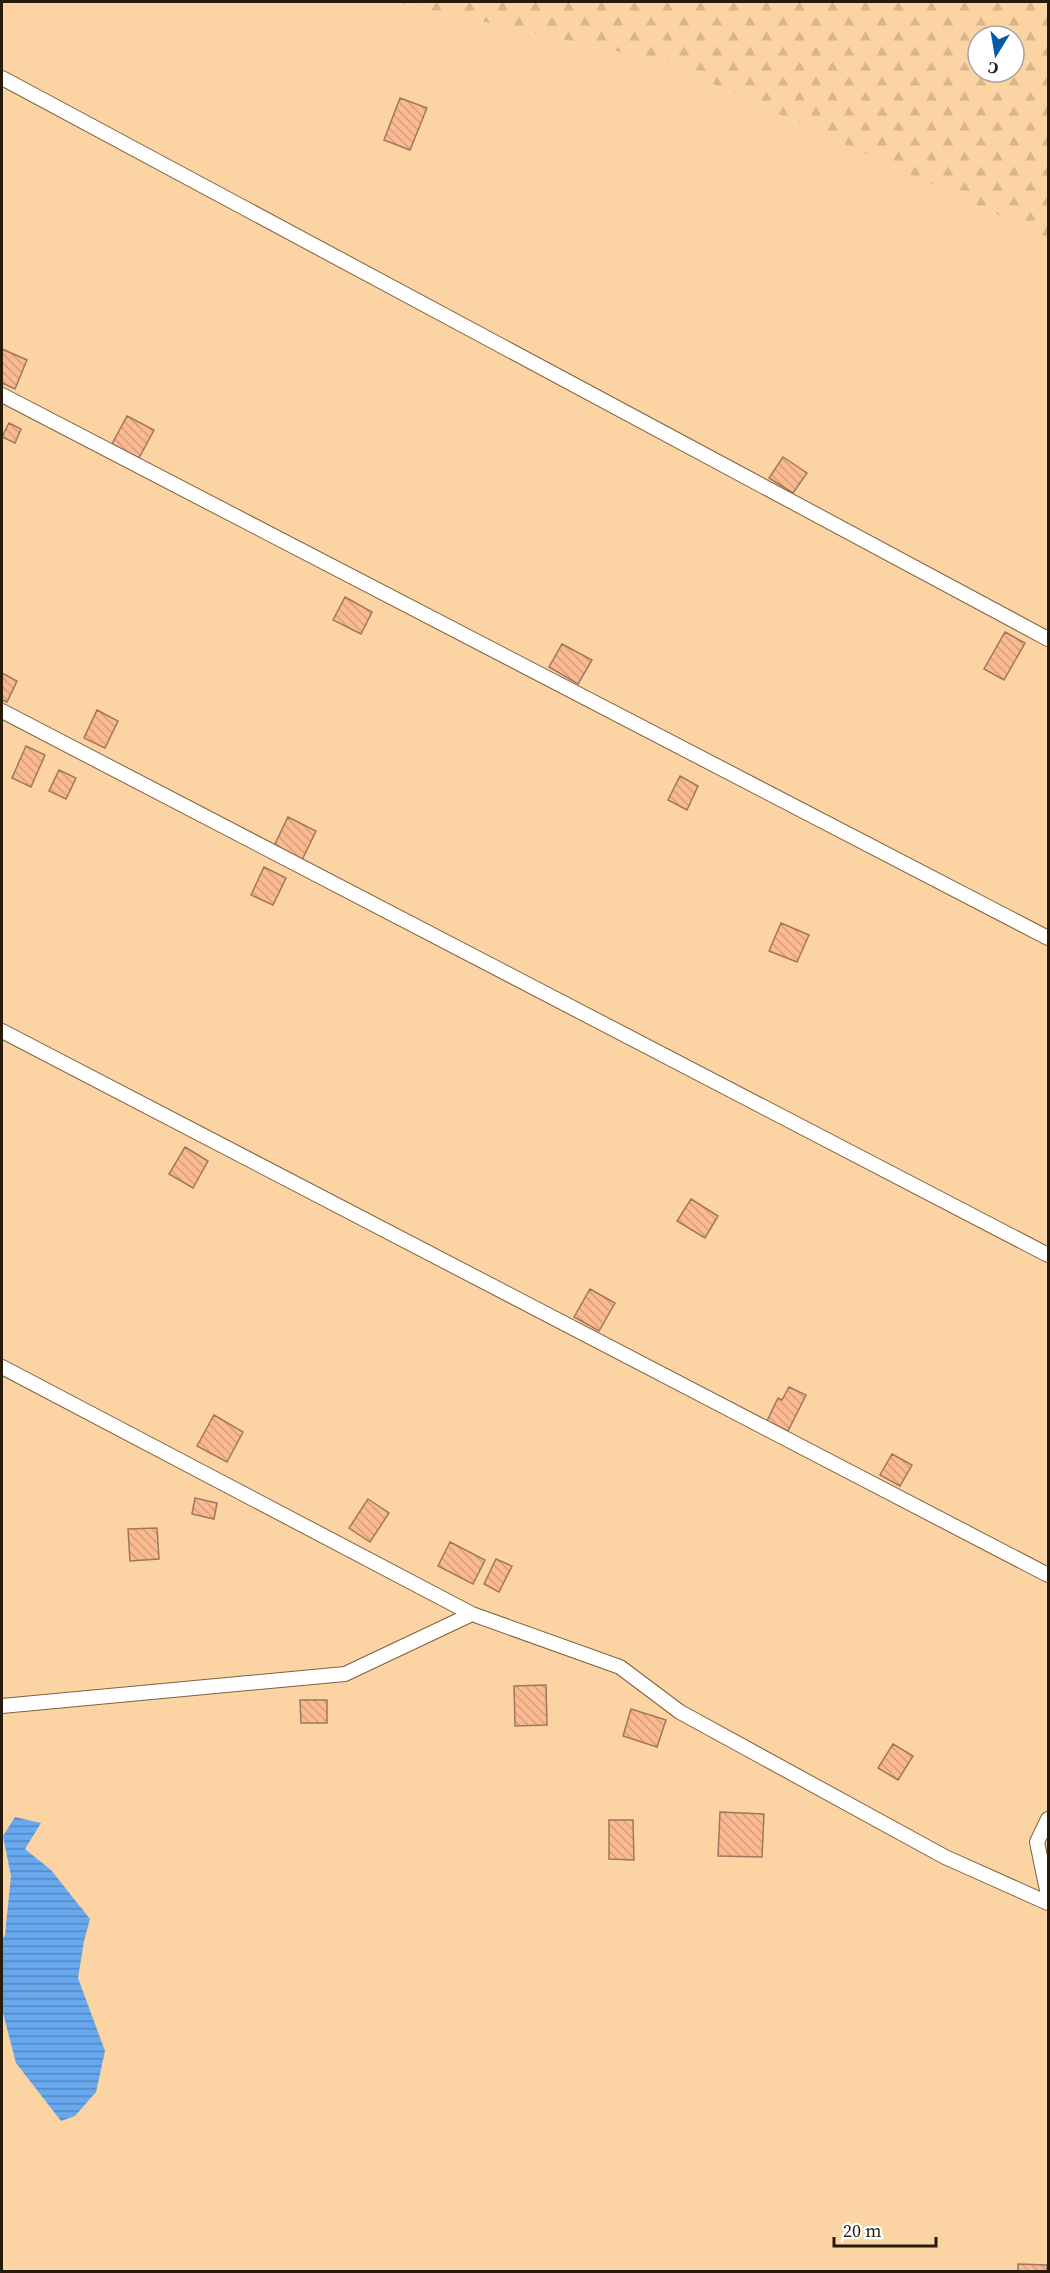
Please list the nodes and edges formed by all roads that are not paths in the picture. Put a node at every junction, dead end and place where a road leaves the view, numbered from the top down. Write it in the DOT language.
graph roads {
  1 [pos="2,78"];
  2 [pos="2,395"];
  3 [pos="1048,639"];
  4 [pos="2,711"];
  5 [pos="1048,938"];
  6 [pos="2,1031"];
  7 [pos="1048,1255"];
  8 [pos="2,1367"];
  9 [pos="1048,1575"];
  10 [pos="472,1614"];
  11 [pos="2,1706"];
  12 [pos="1048,1819"];
  13 [pos="1048,1895"];
  14 [pos="1048,1903"];
  1 -- 3 [label="lane"];
  2 -- 5 [label="lane"];
  4 -- 7 [label="lane"];
  6 -- 9 [label="lane"];
  8 -- 10 [label="lane"];
  10 -- 11 [label="lane"];
  10 -- 14 [label="lane"];
  12 -- 13 [label="lane"];
}
